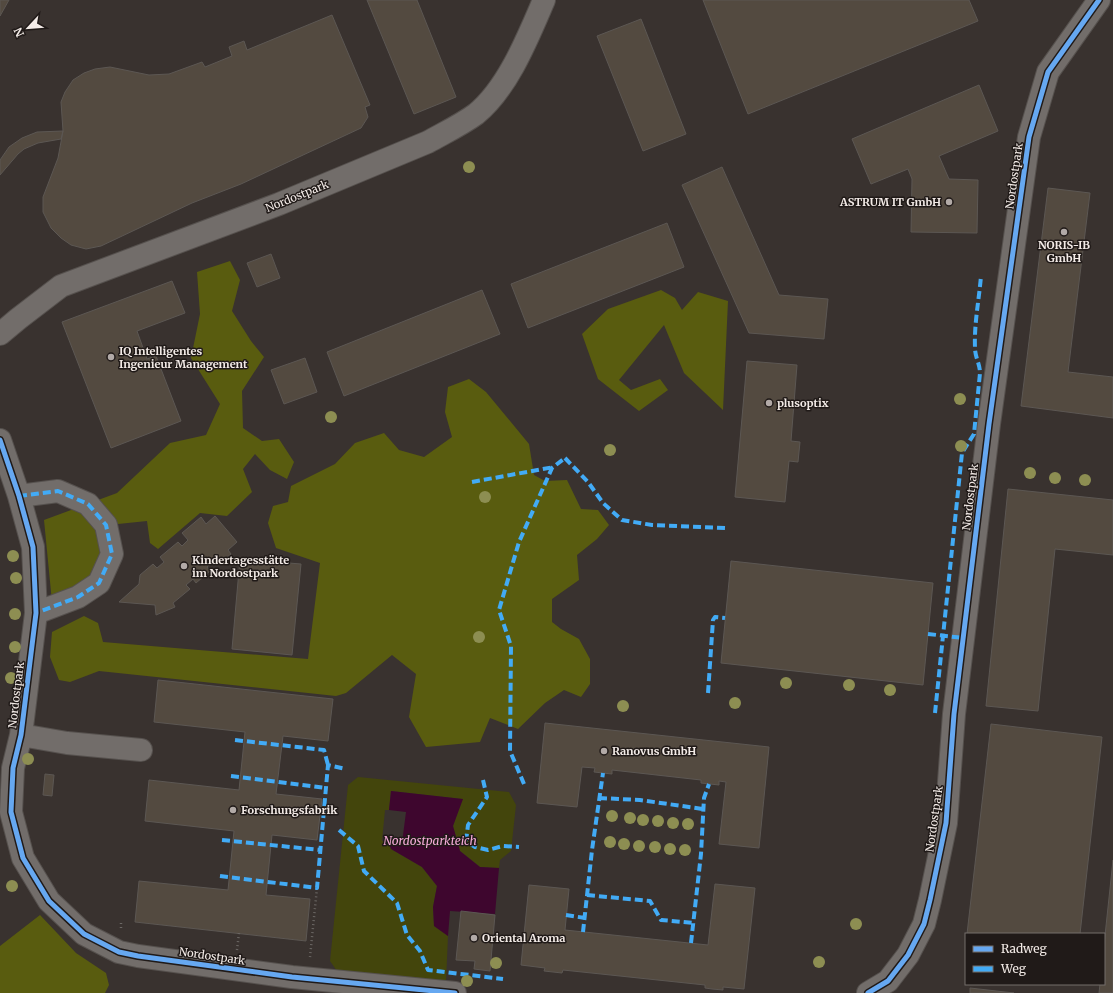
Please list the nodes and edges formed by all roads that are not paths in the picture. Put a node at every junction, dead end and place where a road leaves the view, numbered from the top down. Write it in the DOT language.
graph roads {
  1 [pos="544,0"];
  2 [pos="1099,0"];
  3 [pos="0,334"];
  4 [pos="0,440"];
  5 [pos="19,496"];
  6 [pos="36,613"];
  7 [pos="21,735"];
  8 [pos="141,750"];
  9 [pos="893,987"];
  10 [pos="411,991"];
  11 [pos="455,993"];
  12 [pos="868,993"];
  1 -- 3 [label="street, Nordostpark"];
  2 -- 9 [label="street, Nordostpark"];
  4 -- 5 [label="street, Nordostpark"];
  5 -- 6 [label="street, Nordostpark"];
  5 -- 6 [label="street"];
  6 -- 7 [label="street, Nordostpark"];
  7 -- 8 [label="street"];
  7 -- 10 [label="street, Nordostpark"];
  9 -- 12 [label="street, Nordostpark"];
  10 -- 11 [label="street, Nordostpark"];
}
